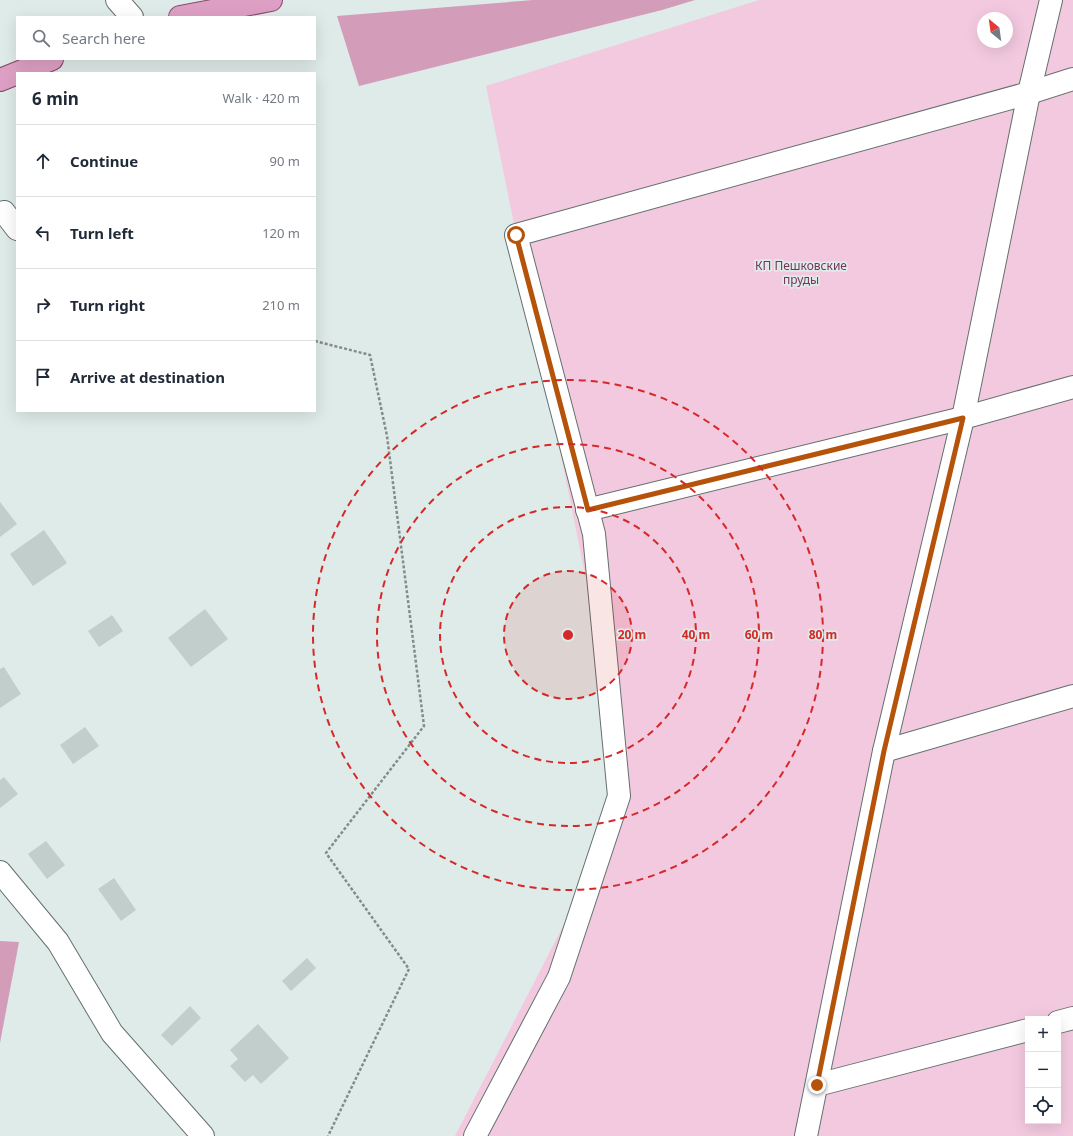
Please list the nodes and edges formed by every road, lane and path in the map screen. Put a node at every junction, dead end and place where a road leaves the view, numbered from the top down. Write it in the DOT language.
graph roads {
  1 [pos="117,0"];
  2 [pos="271,0"];
  3 [pos="1050,0"];
  4 [pos="131,16"];
  5 [pos="185,16"];
  6 [pos="50,60"];
  7 [pos="20,72"];
  8 [pos="16,74"];
  9 [pos="1073,79"];
  10 [pos="0,80"];
  11 [pos="1029,93"];
  12 [pos="316,341"];
  13 [pos="1073,388"];
  14 [pos="963,418"];
  15 [pos="588,510"];
  16 [pos="1073,696"];
  17 [pos="884,751"];
  18 [pos="0,872"];
  19 [pos="1073,1018"];
  20 [pos="1061,1021"];
  21 [pos="1025,1031"];
  22 [pos="817,1085"];
  23 [pos="203,1136"];
  24 [pos="328,1136"];
  25 [pos="475,1136"];
  26 [pos="806,1136"];
  1 -- 4 [label="street"];
  2 -- 5 [label="main road"];
  3 -- 11 [label="street"];
  6 -- 7 [label="main road"];
  8 -- 10 [label="main road"];
  9 -- 11 [label="street"];
  11 -- 14 [label="street"];
  11 -- 15 [label="street"];
  12 -- 24 [label="path"];
  13 -- 14 [label="street"];
  14 -- 15 [label="street"];
  14 -- 17 [label="street"];
  15 -- 25 [label="street"];
  16 -- 17 [label="street"];
  17 -- 22 [label="street"];
  18 -- 23 [label="street"];
  19 -- 20 [label="street"];
  21 -- 22 [label="street"];
  22 -- 26 [label="street"];
}
